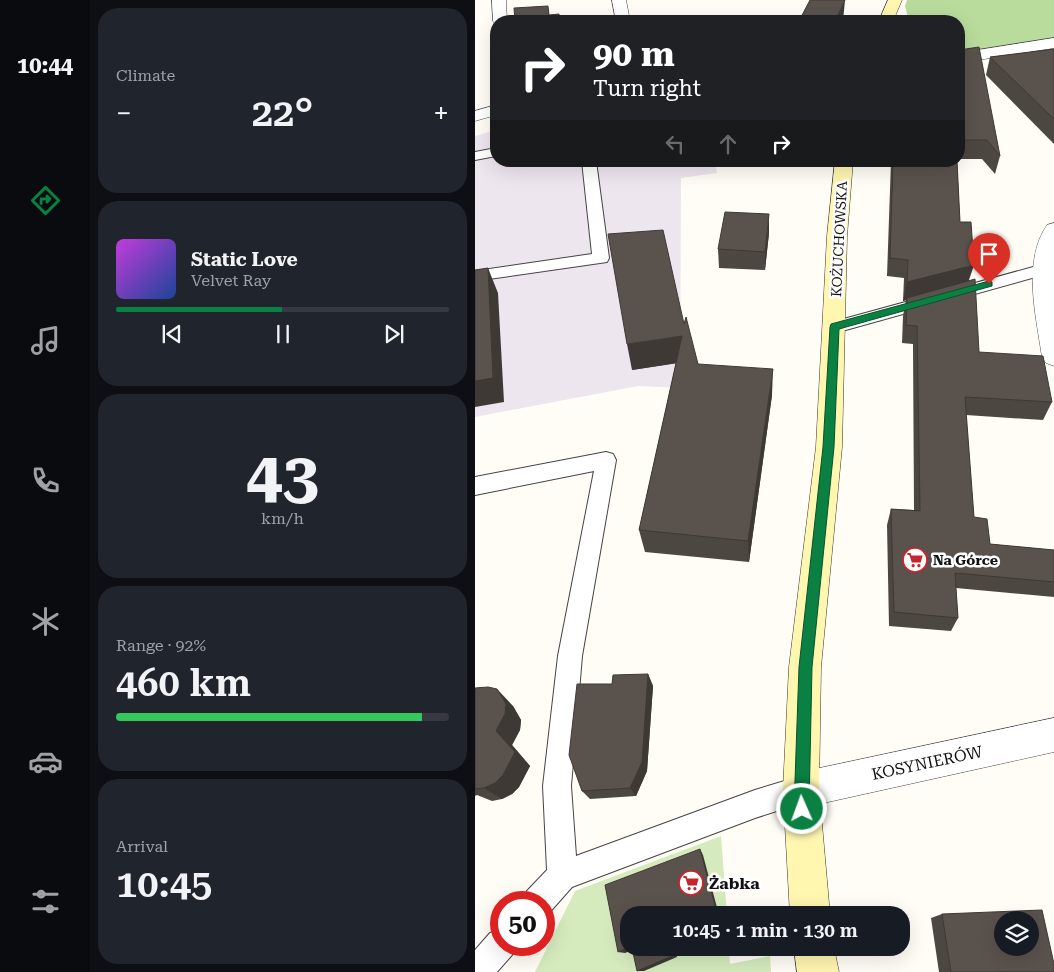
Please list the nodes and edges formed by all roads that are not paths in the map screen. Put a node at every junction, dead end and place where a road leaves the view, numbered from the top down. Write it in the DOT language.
graph roads {
  1 [pos="499,0"];
  2 [pos="619,0"];
  3 [pos="895,0"];
  4 [pos="500,15"];
  5 [pos="622,15"];
  6 [pos="889,15"];
  7 [pos="1054,43"];
  8 [pos="965,57"];
  9 [pos="490,112"];
  10 [pos="475,116"];
  11 [pos="490,153"];
  12 [pos="475,156"];
  13 [pos="590,167"];
  14 [pos="843,167"];
  15 [pos="1054,229"];
  16 [pos="1044,269"];
  17 [pos="475,276"];
  18 [pos="1050,306"];
  19 [pos="835,327"];
  20 [pos="1054,357"];
  21 [pos="475,486"];
  22 [pos="1054,736"];
  23 [pos="801,790"];
  24 [pos="562,876"];
  25 [pos="548,891"];
  26 [pos="808,906"];
  27 [pos="490,956"];
  28 [pos="815,956"];
  29 [pos="476,972"];
  30 [pos="818,972"];
  1 -- 4 [label="street"];
  2 -- 5 [label="street"];
  3 -- 6 [label="main road"];
  7 -- 8 [label="street"];
  9 -- 10 [label="street"];
  11 -- 12 [label="lane"];
  13 -- 17 [label="lane"];
  14 -- 19 [label="main road, KOŻUCHOWSKA"];
  15 -- 16 [label="street"];
  16 -- 18 [label="street"];
  16 -- 19 [label="lane"];
  18 -- 20 [label="street"];
  19 -- 23 [label="main road, KOŻUCHOWSKA"];
  21 -- 24 [label="lane"];
  22 -- 23 [label="street, KOSYNIERÓW"];
  23 -- 24 [label="lane"];
  23 -- 26 [label="main road, KOŻUCHOWSKA"];
  24 -- 25 [label="lane"];
  27 -- 29 [label="lane"];
  28 -- 30 [label="main road"];
}
